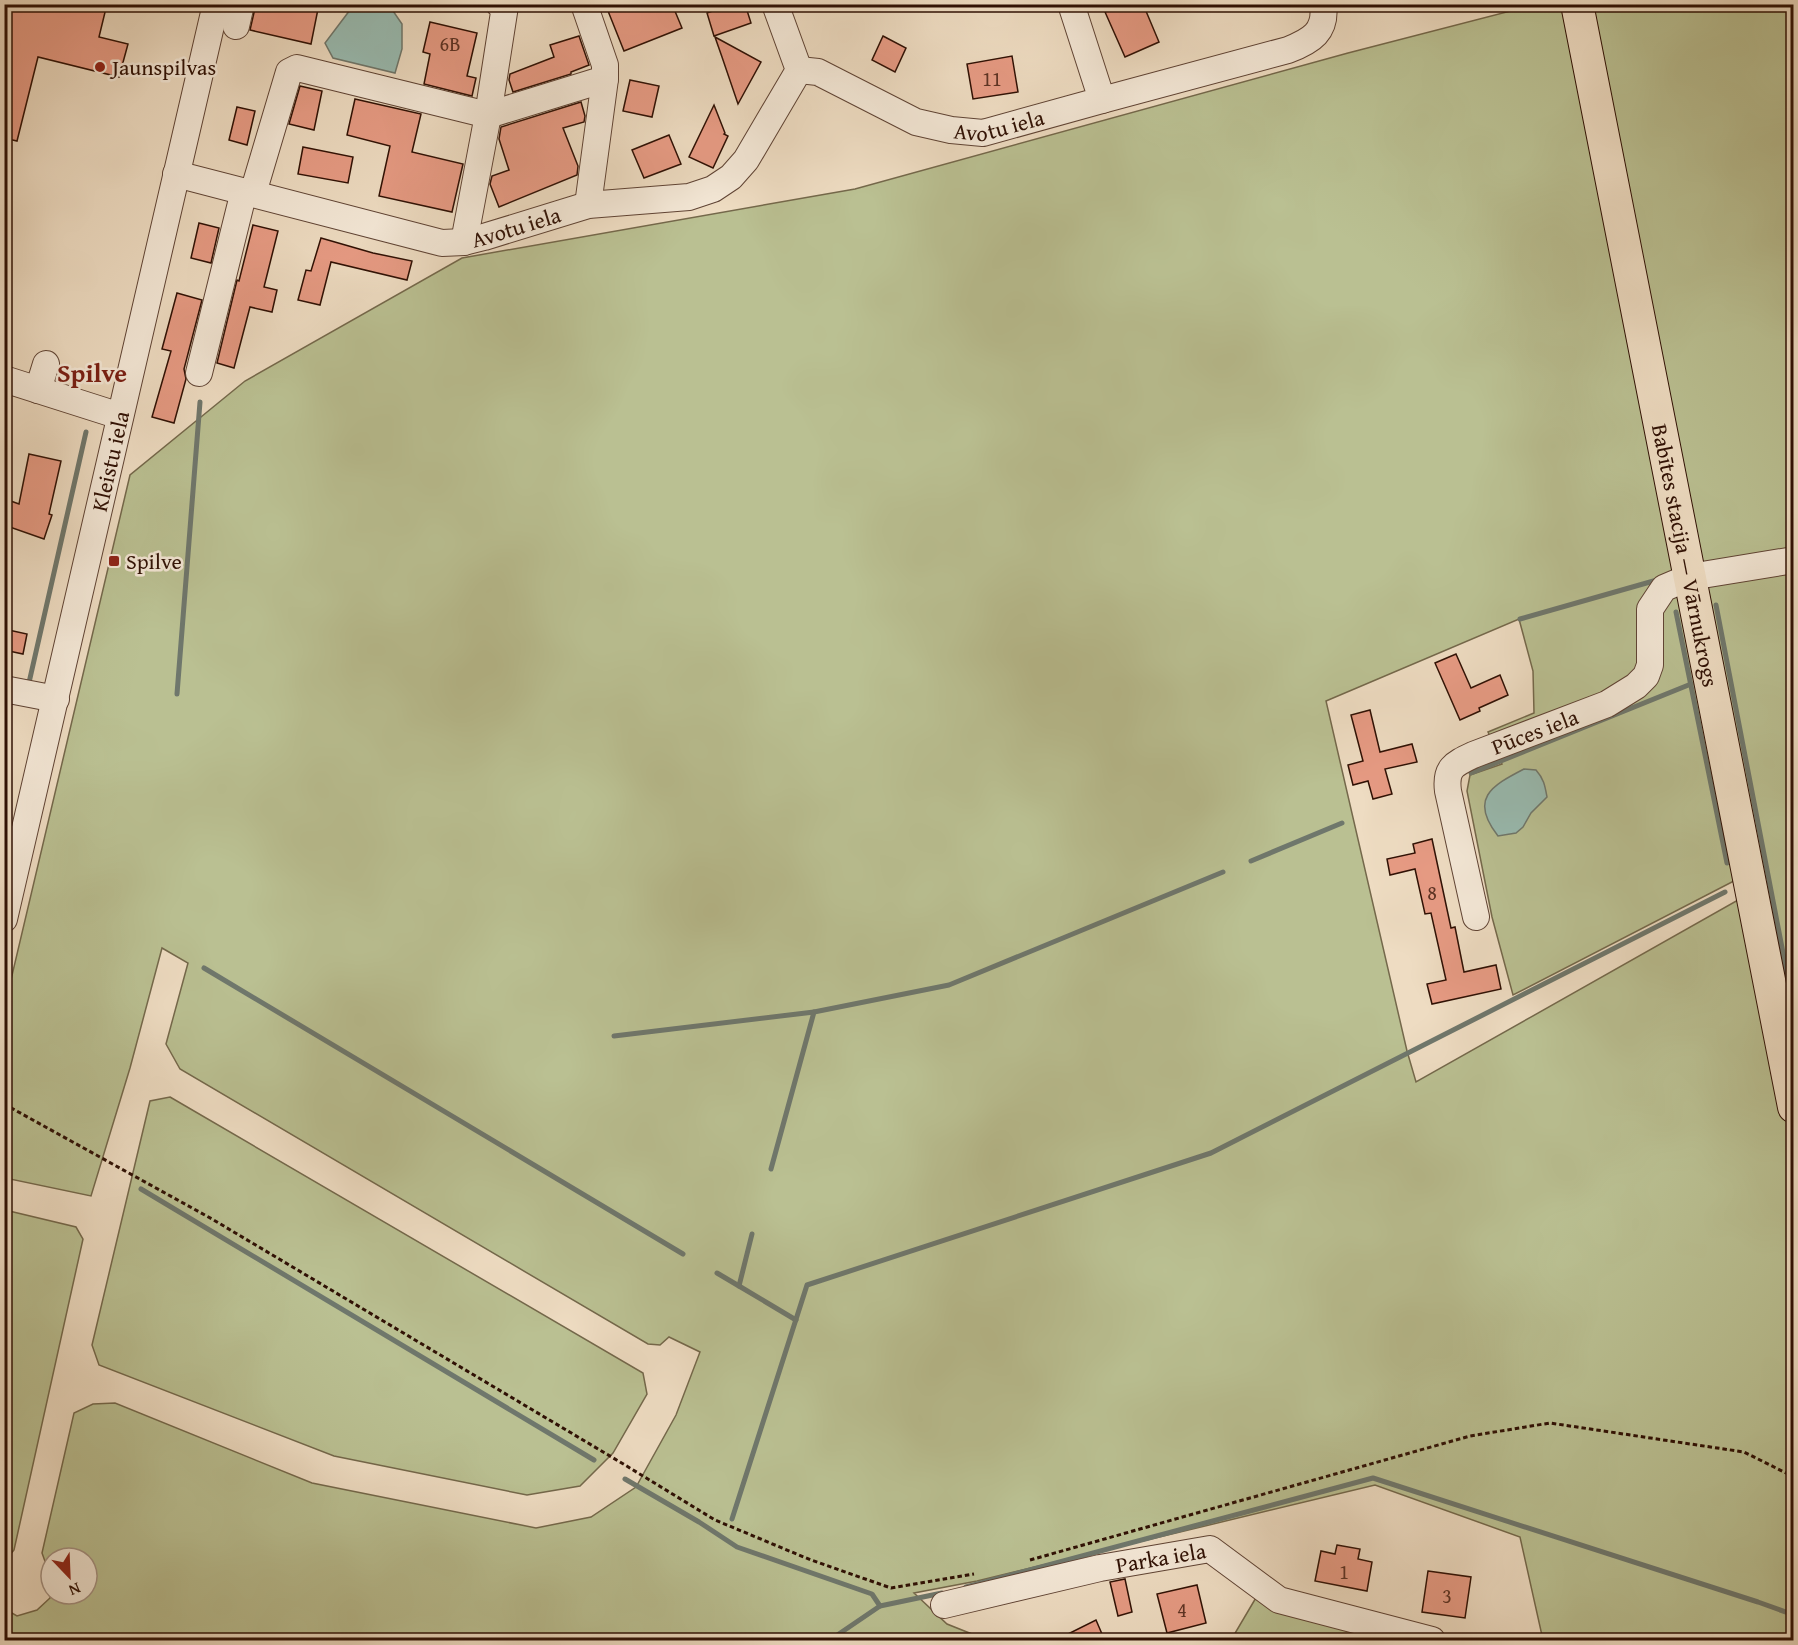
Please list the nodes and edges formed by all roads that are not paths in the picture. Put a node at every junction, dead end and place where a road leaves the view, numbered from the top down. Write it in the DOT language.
graph roads {
  1 [pos="216,4"];
  2 [pos="584,4"];
  3 [pos="775,4"];
  4 [pos="1071,4"];
  5 [pos="1323,4"];
  6 [pos="1577,4"];
  7 [pos="502,5"];
  8 [pos="799,70"];
  9 [pos="605,80"];
  10 [pos="1102,100"];
  11 [pos="488,115"];
  12 [pos="176,174"];
  13 [pos="248,192"];
  14 [pos="588,205"];
  15 [pos="464,242"];
  16 [pos="46,364"];
  17 [pos="200,373"];
  18 [pos="4,379"];
  19 [pos="38,390"];
  20 [pos="120,416"];
  21 [pos="1794,560"];
  22 [pos="1690,577"];
  23 [pos="4,689"];
  24 [pos="56,699"];
  25 [pos="1476,917"];
  26 [pos="4,919"];
  27 [pos="1794,1107"];
  28 [pos="944,1605"];
  29 [pos="1432,1641"];
  1 -- 12 [label="street, Kleistu iela"];
  2 -- 9 [label="street"];
  3 -- 8 [label="street"];
  4 -- 10 [label="street"];
  5 -- 10 [label="street, Avotu iela"];
  6 -- 22 [label="main road, Babītes stacija — Vārnukrogs"];
  7 -- 11 [label="street"];
  8 -- 10 [label="street, Avotu iela"];
  8 -- 14 [label="street, Avotu iela"];
  9 -- 11 [label="street"];
  9 -- 14 [label="street"];
  11 -- 13 [label="street"];
  11 -- 15 [label="street"];
  12 -- 13 [label="street, Avotu iela"];
  12 -- 20 [label="street, Kleistu iela"];
  13 -- 15 [label="street, Avotu iela"];
  13 -- 17 [label="street"];
  14 -- 15 [label="street, Avotu iela"];
  16 -- 19 [label="street"];
  18 -- 19 [label="street"];
  19 -- 20 [label="street"];
  20 -- 24 [label="street, Kleistu iela"];
  21 -- 22 [label="street, Pūces iela"];
  22 -- 25 [label="street, Pūces iela"];
  22 -- 27 [label="main road, Babītes stacija — Vārnukrogs"];
  23 -- 24 [label="street"];
  24 -- 26 [label="street, Kleistu iela"];
  28 -- 29 [label="street, Parka iela"];
}
